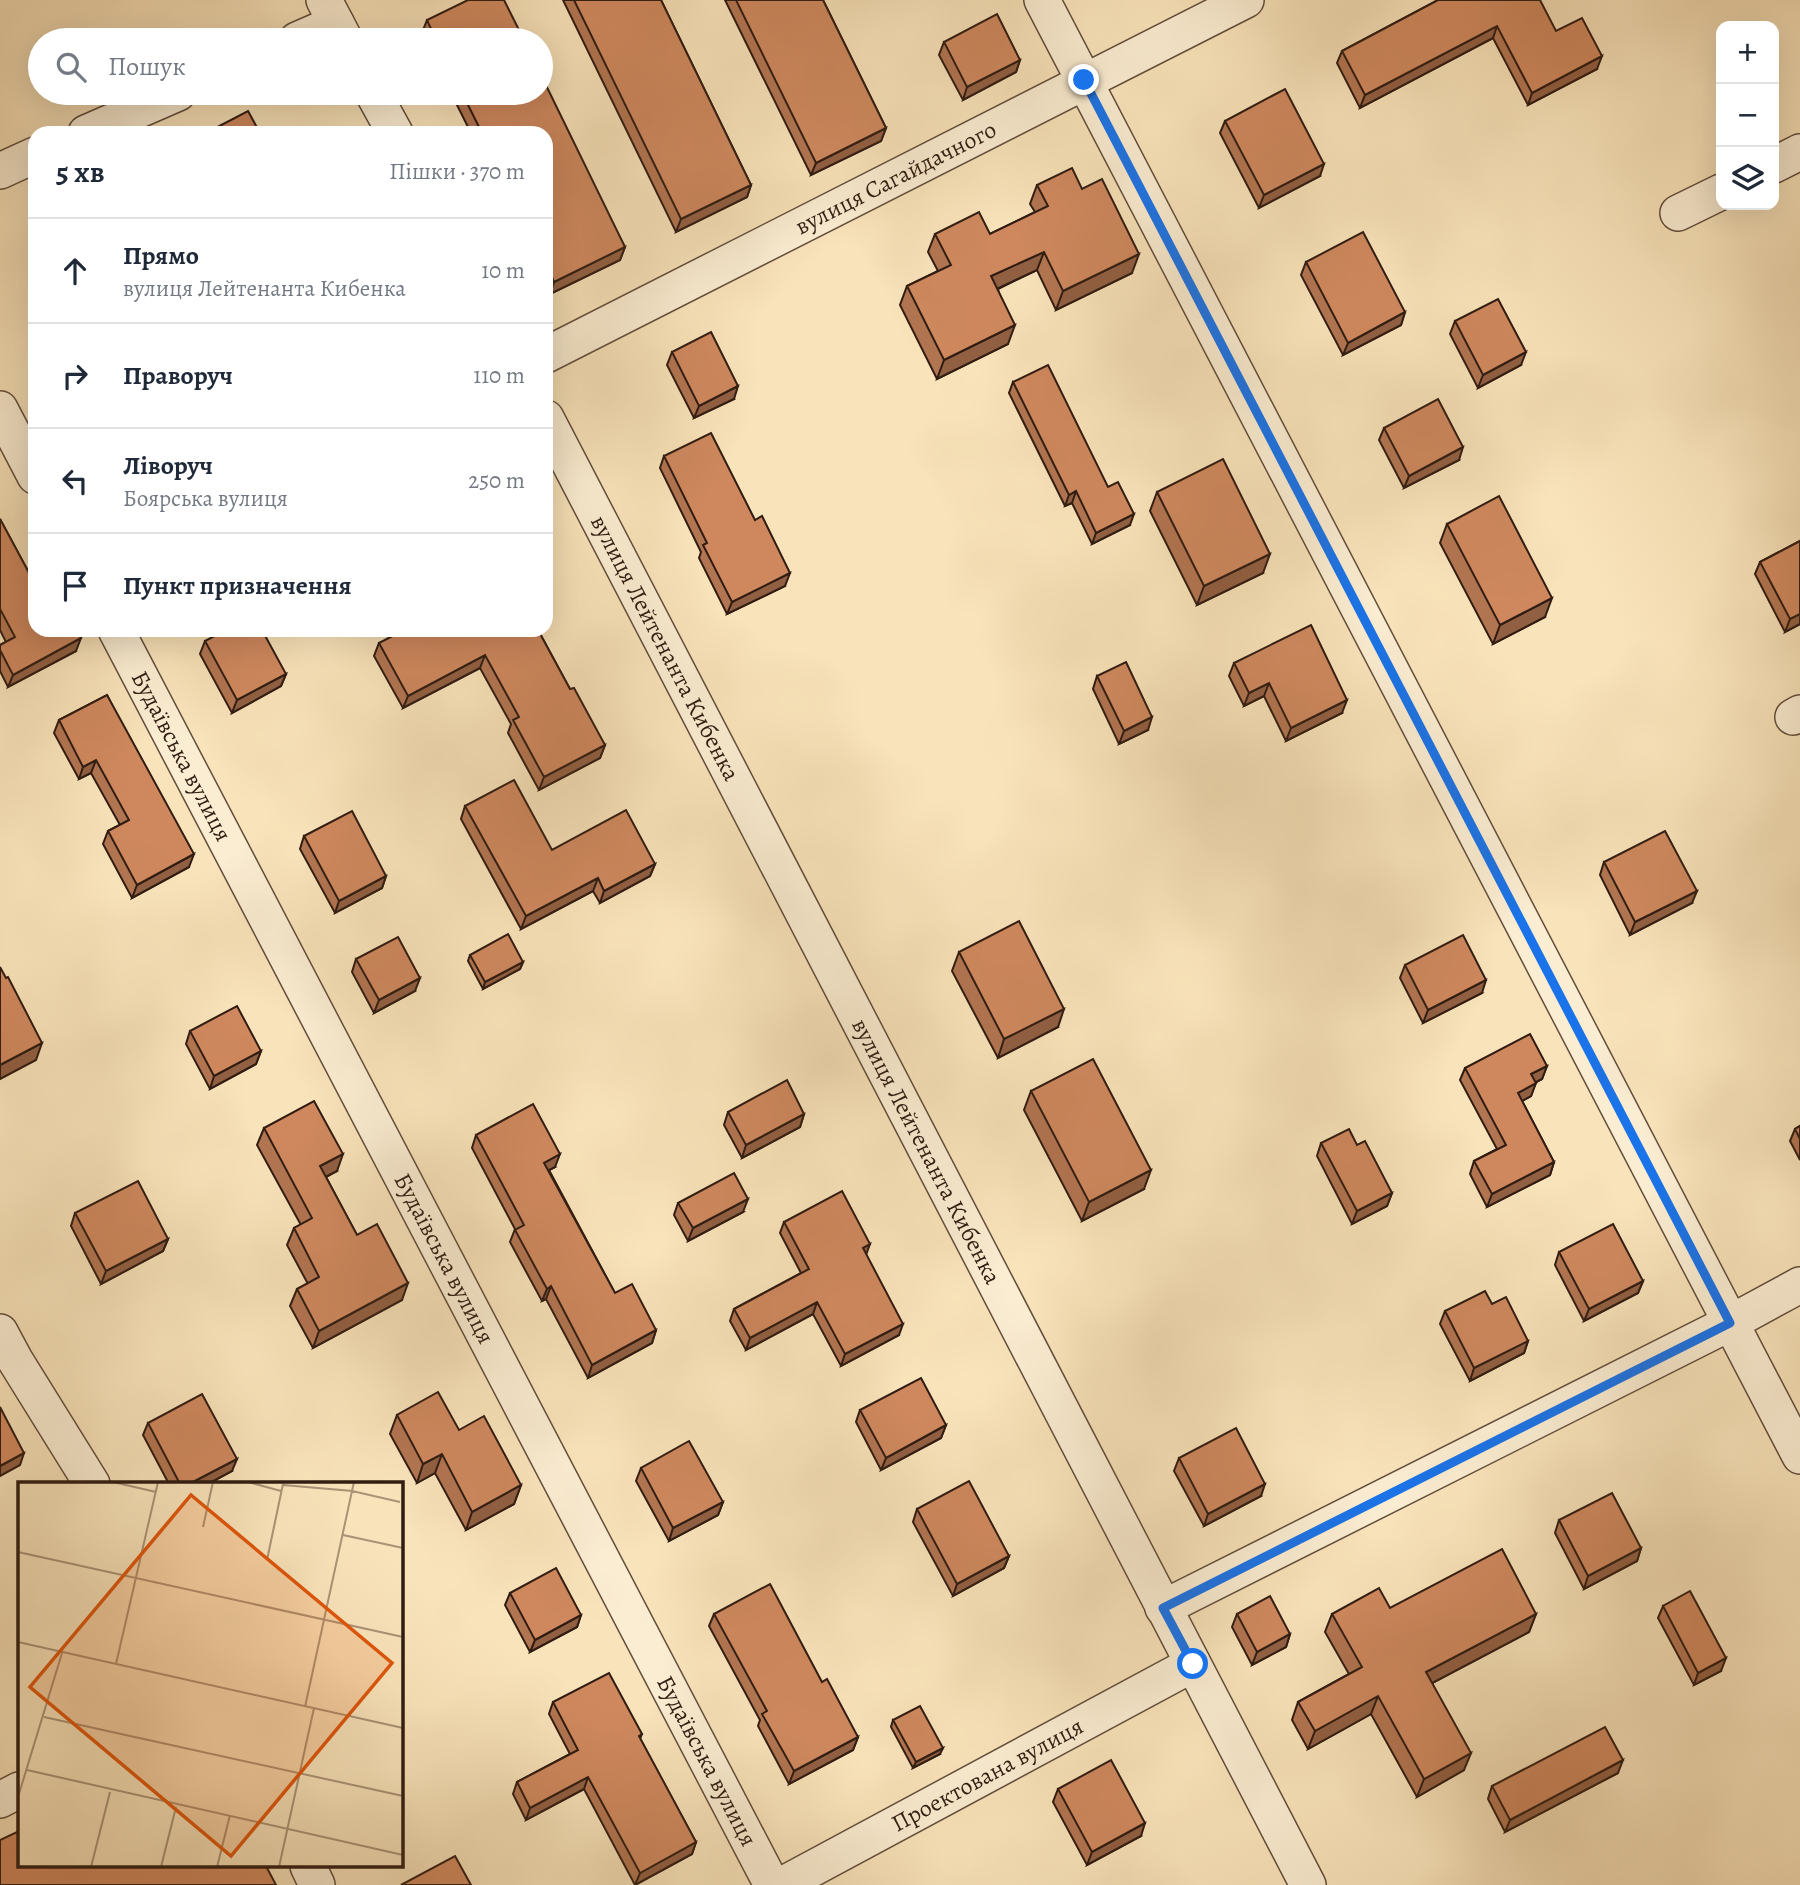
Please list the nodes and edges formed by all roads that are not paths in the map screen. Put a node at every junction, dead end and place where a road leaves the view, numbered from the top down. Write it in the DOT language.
graph roads {
  1 [pos="1042,0"];
  2 [pos="1246,0"];
  3 [pos="1084,80"];
  4 [pos="150,105"];
  5 [pos="380,105"];
  6 [pos="102,126"];
  7 [pos="391,126"];
  8 [pos="1800,152"];
  9 [pos="28,158"];
  10 [pos="1779,162"];
  11 [pos="0,171"];
  12 [pos="1716,194"];
  13 [pos="1678,213"];
  14 [pos="553,351"];
  15 [pos="0,409"];
  16 [pos="553,432"];
  17 [pos="28,463"];
  18 [pos="120,637"];
  19 [pos="1800,1285"];
  20 [pos="1730,1323"];
  21 [pos="5,1353"];
  22 [pos="1800,1456"];
  23 [pos="91,1482"];
  24 [pos="1163,1608"];
  25 [pos="1193,1664"];
  26 [pos="18,1791"];
  27 [pos="0,1800"];
  28 [pos="308,1868"];
  29 [pos="317,1885"];
  30 [pos="772,1885"];
  31 [pos="782,1885"];
  32 [pos="1308,1885"];
  1 -- 3 [label="street"];
  2 -- 3 [label="street, вулиця Сагайдачного"];
  3 -- 14 [label="street, вулиця Сагайдачного"];
  3 -- 20 [label="street"];
  4 -- 6 [label="street"];
  5 -- 7 [label="street"];
  8 -- 10 [label="street"];
  9 -- 11 [label="street"];
  12 -- 13 [label="street"];
  15 -- 17 [label="street"];
  16 -- 24 [label="street, вулиця Лейтенанта Кибенка"];
  18 -- 30 [label="street, Будаївська вулиця"];
  19 -- 20 [label="street"];
  20 -- 22 [label="street"];
  20 -- 24 [label="street"];
  21 -- 23 [label="street"];
  24 -- 25 [label="street, вулиця Лейтенанта Кибенка"];
  25 -- 31 [label="street, Проектована вулиця"];
  25 -- 32 [label="street, вулиця Лейтенанта Кибенка"];
  26 -- 27 [label="street"];
  28 -- 29 [label="street"];
}
